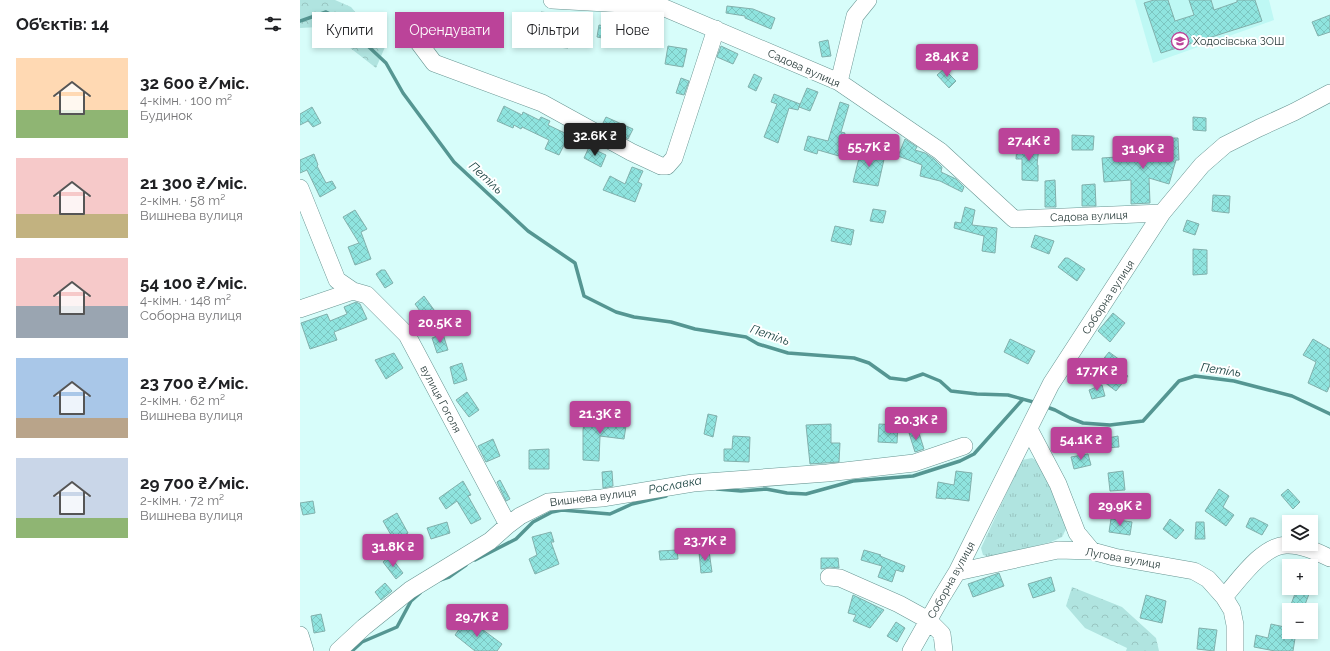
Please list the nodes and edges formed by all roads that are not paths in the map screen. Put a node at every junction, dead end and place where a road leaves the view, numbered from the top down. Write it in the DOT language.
graph roads {
  1 [pos="552,0"];
  2 [pos="868,0"];
  3 [pos="716,29"];
  4 [pos="423,48"];
  5 [pos="839,82"];
  6 [pos="1330,93"];
  7 [pos="300,188"];
  8 [pos="1162,213"];
  9 [pos="353,291"];
  10 [pos="300,309"];
  11 [pos="1031,425"];
  12 [pos="964,446"];
  13 [pos="508,525"];
  14 [pos="1092,552"];
  15 [pos="1330,558"];
  16 [pos="957,572"];
  17 [pos="829,577"];
  18 [pos="1224,598"];
  19 [pos="928,620"];
  20 [pos="300,635"];
  21 [pos="305,651"];
  22 [pos="338,651"];
  23 [pos="911,651"];
  24 [pos="944,651"];
  25 [pos="1235,651"];
  1 -- 3 [label="street, Садова вулиця"];
  2 -- 5 [label="street"];
  3 -- 4 [label="street"];
  3 -- 5 [label="street, Садова вулиця"];
  5 -- 8 [label="street, Садова вулиця"];
  6 -- 8 [label="street, Соборна вулиця"];
  7 -- 9 [label="street, вулиця Гоголя"];
  8 -- 11 [label="street, Соборна вулиця"];
  9 -- 10 [label="street"];
  9 -- 13 [label="street, вулиця Гоголя"];
  11 -- 14 [label="street"];
  11 -- 16 [label="street, Соборна вулиця"];
  12 -- 13 [label="street, Вишнева вулиця"];
  13 -- 22 [label="street, Вишнева вулиця"];
  14 -- 16 [label="street, Лугова вулиця"];
  14 -- 18 [label="street, Лугова вулиця"];
  15 -- 18 [label="street"];
  16 -- 19 [label="street, Соборна вулиця"];
  17 -- 19 [label="street"];
  18 -- 25 [label="street, Лугова вулиця"];
  19 -- 23 [label="street, Соборна вулиця"];
  19 -- 24 [label="street"];
  20 -- 21 [label="street"];
}
